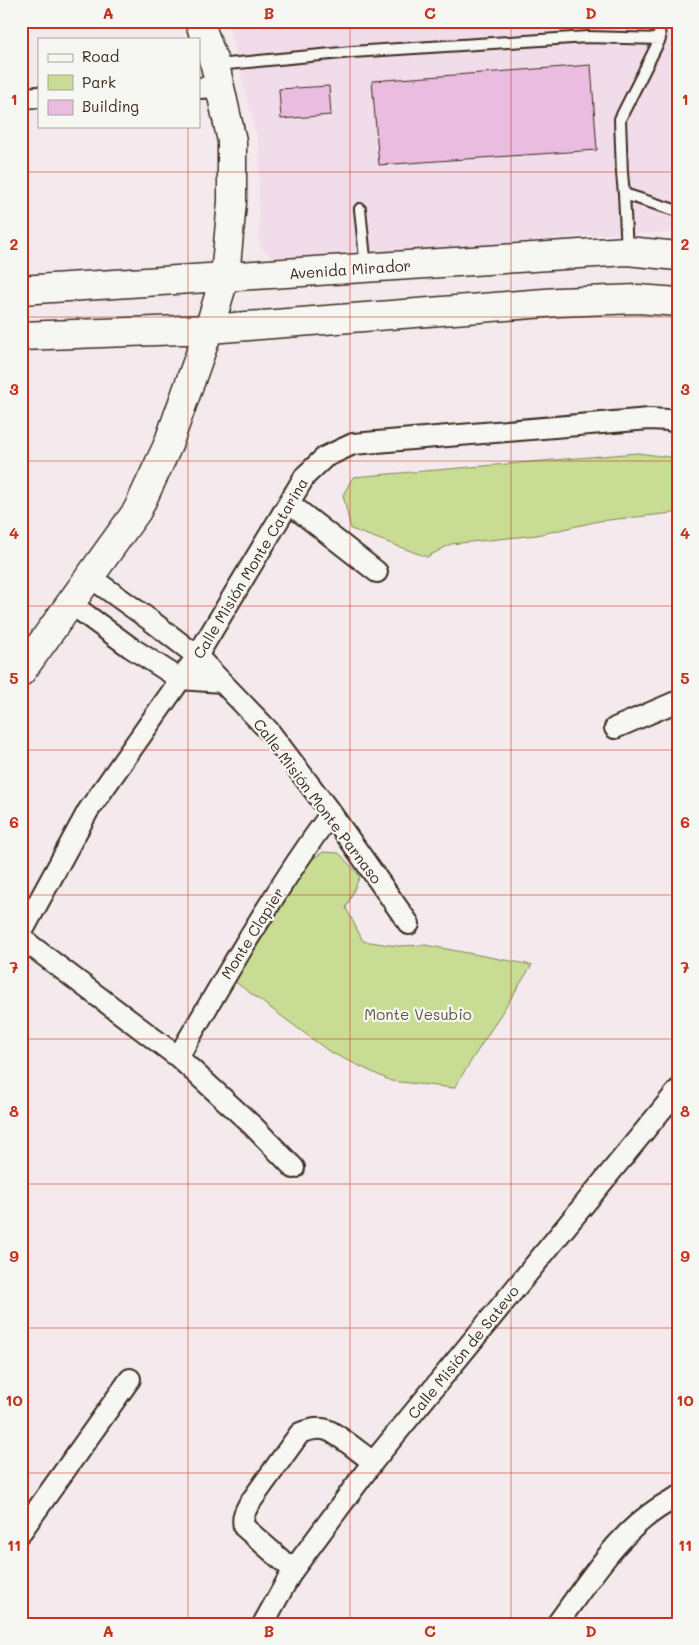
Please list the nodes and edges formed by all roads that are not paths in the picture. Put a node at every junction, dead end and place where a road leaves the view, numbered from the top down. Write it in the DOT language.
graph roads {
  1 [pos="199,21"];
  2 [pos="658,21"];
  3 [pos="660,39"];
  4 [pos="212,80"];
  5 [pos="21,98"];
  6 [pos="38,98"];
  7 [pos="624,194"];
  8 [pos="360,209"];
  9 [pos="678,210"];
  10 [pos="627,251"];
  11 [pos="678,256"];
  12 [pos="366,268"];
  13 [pos="225,276"];
  14 [pos="21,290"];
  15 [pos="678,302"];
  16 [pos="209,329"];
  17 [pos="21,336"];
  18 [pos="678,423"];
  19 [pos="290,504"];
  20 [pos="377,572"];
  21 [pos="90,577"];
  22 [pos="70,604"];
  23 [pos="198,656"];
  24 [pos="21,672"];
  25 [pos="180,679"];
  26 [pos="222,682"];
  27 [pos="678,701"];
  28 [pos="615,728"];
  29 [pos="331,813"];
  30 [pos="409,924"];
  31 [pos="21,934"];
  32 [pos="21,938"];
  33 [pos="178,1057"];
  34 [pos="678,1090"];
  35 [pos="294,1168"];
  36 [pos="130,1379"];
  37 [pos="373,1462"];
  38 [pos="678,1497"];
  39 [pos="21,1532"];
  40 [pos="292,1570"];
  41 [pos="263,1624"];
  42 [pos="557,1624"];
  1 -- 4 [label="main road"];
  2 -- 3 [label="lane"];
  3 -- 4 [label="lane"];
  3 -- 7 [label="lane"];
  4 -- 13 [label="main road"];
  5 -- 6 [label="street"];
  7 -- 9 [label="lane"];
  7 -- 10 [label="lane"];
  8 -- 12 [label="lane"];
  10 -- 11 [label="main road, Avenida Mirador"];
  10 -- 12 [label="main road, Avenida Mirador"];
  12 -- 13 [label="main road, Avenida Mirador"];
  13 -- 14 [label="main road, Avenida Mirador"];
  13 -- 16 [label="main road"];
  15 -- 16 [label="main road"];
  16 -- 17 [label="main road"];
  16 -- 21 [label="main road"];
  18 -- 19 [label="street, Calle Misión Monte Catarina"];
  19 -- 20 [label="street"];
  19 -- 23 [label="street, Calle Misión Monte Catarina"];
  21 -- 22 [label="main road"];
  21 -- 23 [label="street, Calle Misión Monte Parnaso"];
  22 -- 24 [label="main road"];
  22 -- 25 [label="street"];
  23 -- 25 [label="street, Calle Misión Monte Catarina"];
  23 -- 26 [label="street, Calle Misión Monte Parnaso"];
  25 -- 26 [label="street"];
  25 -- 31 [label="street, Calle Misión Monte Catarina"];
  26 -- 29 [label="street, Calle Misión Monte Parnaso"];
  27 -- 28 [label="street"];
  29 -- 30 [label="street, Calle Misión Monte Parnaso"];
  29 -- 33 [label="street, Monte Clapier"];
  32 -- 33 [label="street"];
  33 -- 35 [label="street"];
  34 -- 37 [label="street, Calle Misión de Satevo"];
  36 -- 39 [label="street"];
  37 -- 40 [label="street, Calle Misión de Satevo"];
  37 -- 40 [label="street"];
  38 -- 42 [label="street"];
  40 -- 41 [label="street, Calle Misión de Satevo"];
}
